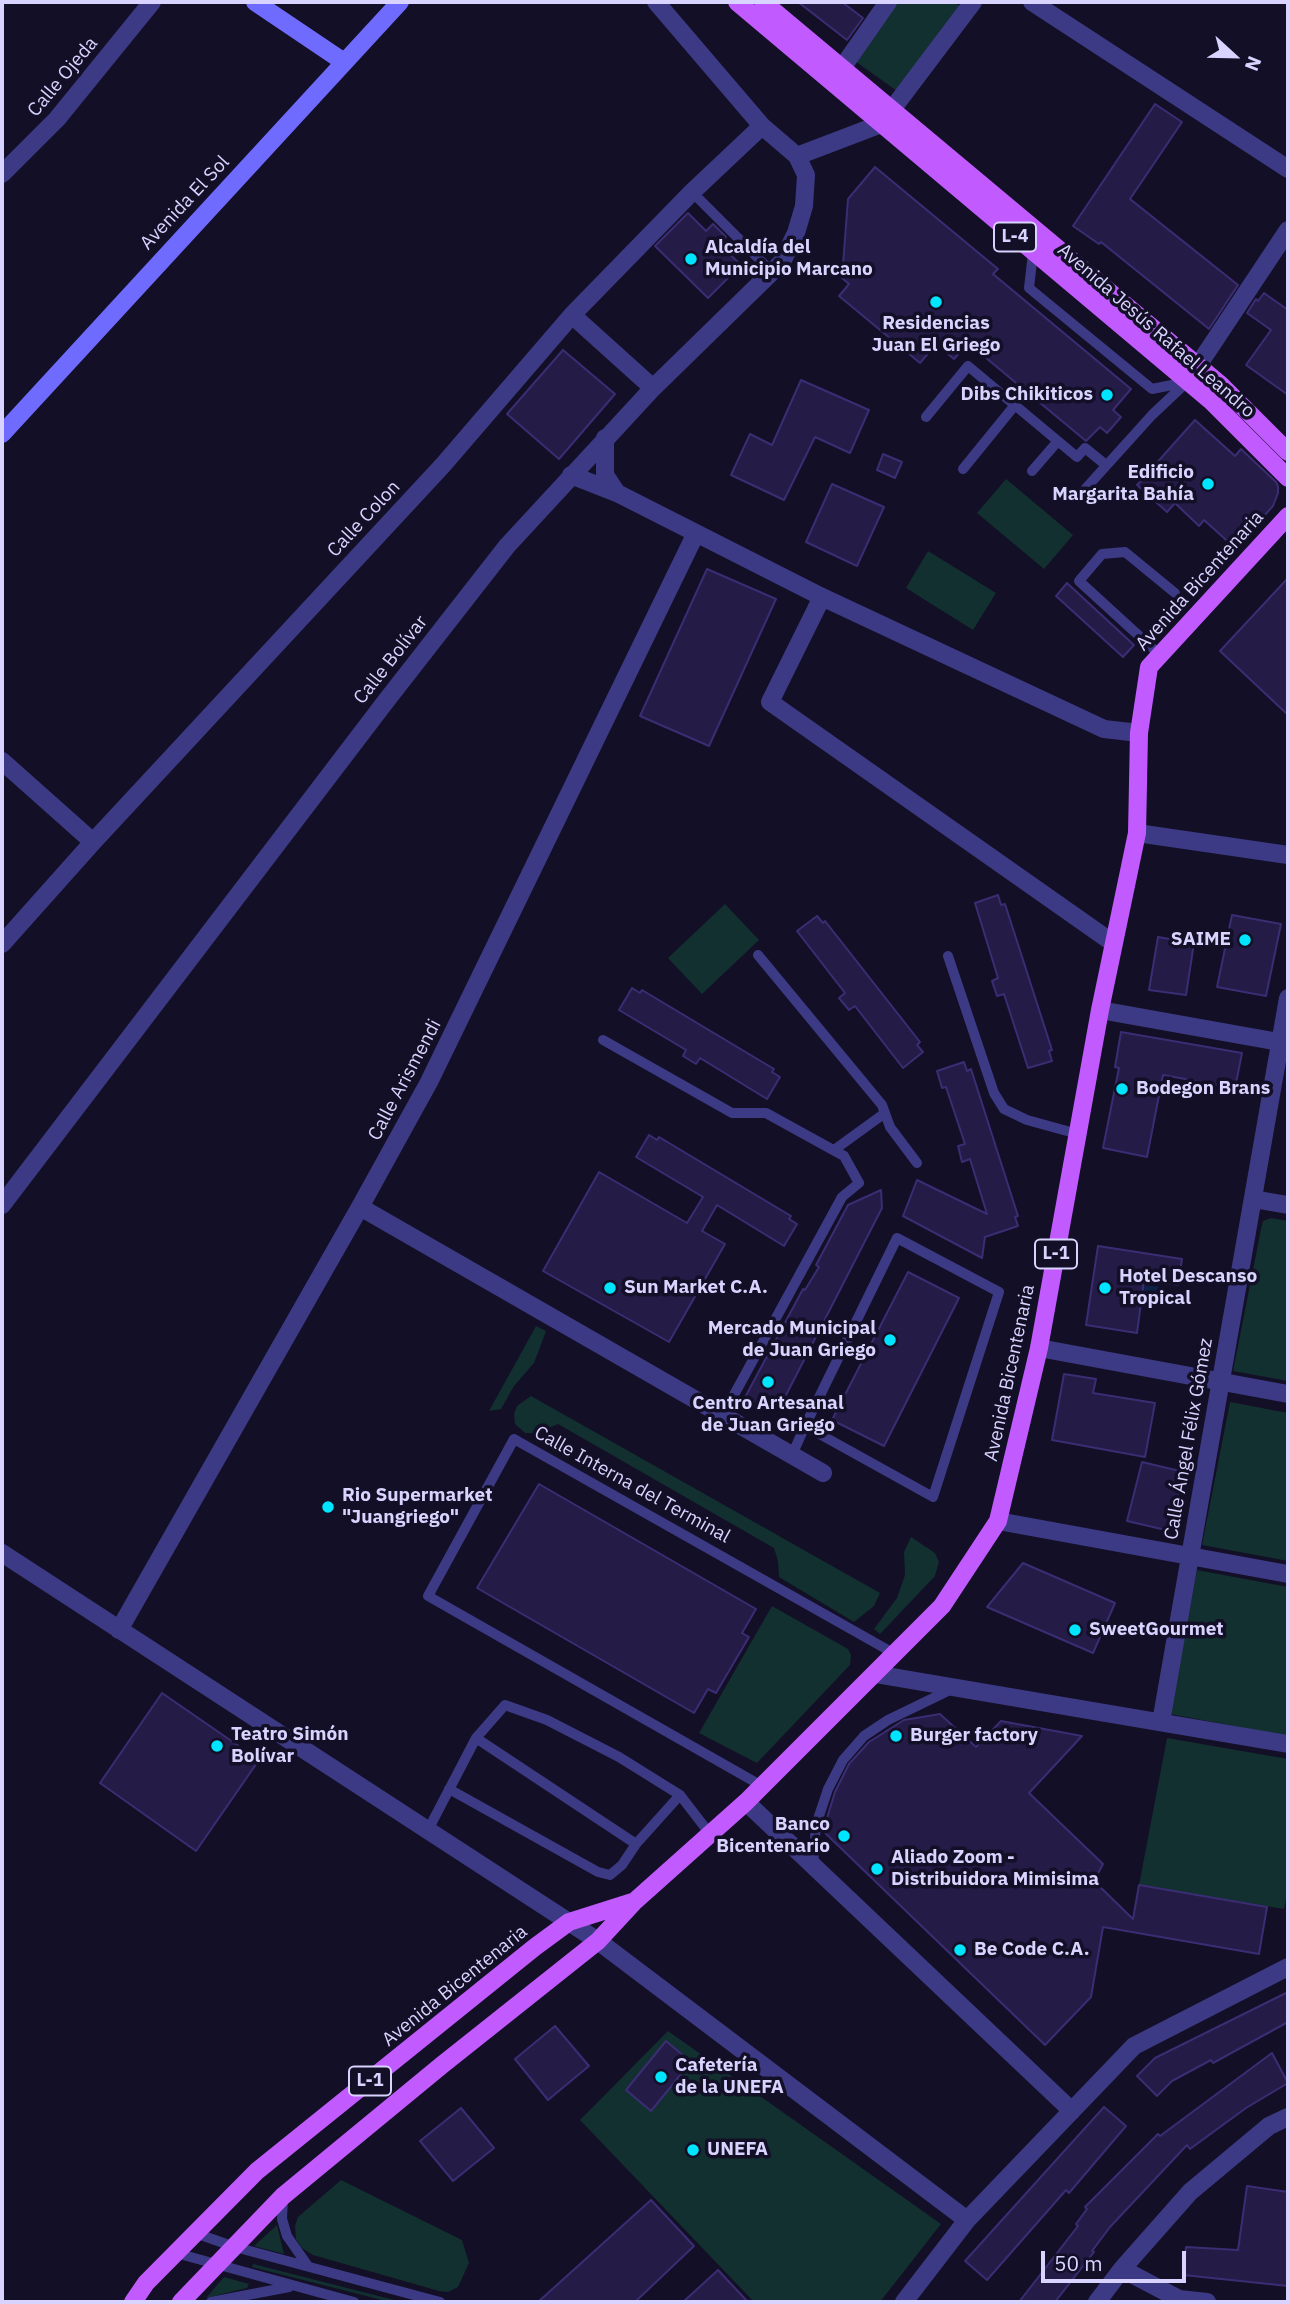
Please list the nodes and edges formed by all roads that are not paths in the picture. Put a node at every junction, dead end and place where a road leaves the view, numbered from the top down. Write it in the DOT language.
graph roads {
  1 [pos="152,2"];
  2 [pos="255,2"];
  3 [pos="400,2"];
  4 [pos="656,2"];
  5 [pos="737,2"];
  6 [pos="763,2"];
  7 [pos="888,2"];
  8 [pos="973,2"];
  9 [pos="1032,2"];
  10 [pos="344,62"];
  11 [pos="842,68"];
  12 [pos="892,110"];
  13 [pos="881,124"];
  14 [pos="762,126"];
  15 [pos="797,156"];
  16 [pos="1288,169"];
  17 [pos="2,174"];
  18 [pos="692,192"];
  19 [pos="1288,230"];
  20 [pos="1033,253"];
  21 [pos="772,272"];
  22 [pos="572,315"];
  23 [pos="1199,366"];
  24 [pos="1187,382"];
  25 [pos="653,388"];
  26 [pos="1015,405"];
  27 [pos="926,417"];
  28 [pos="2,434"];
  29 [pos="605,438"];
  30 [pos="1058,441"];
  31 [pos="1288,452"];
  32 [pos="1106,466"];
  33 [pos="963,470"];
  34 [pos="1032,471"];
  35 [pos="571,475"];
  36 [pos="1288,478"];
  37 [pos="617,493"];
  38 [pos="1077,498"];
  39 [pos="1288,516"];
  40 [pos="696,533"];
  41 [pos="1175,593"];
  42 [pos="822,597"];
  43 [pos="1160,655"];
  44 [pos="1139,733"];
  45 [pos="2,761"];
  46 [pos="1137,833"];
  47 [pos="93,842"];
  48 [pos="1288,855"];
  49 [pos="1113,943"];
  50 [pos="2,944"];
  51 [pos="758,955"];
  52 [pos="948,956"];
  53 [pos="1288,998"];
  54 [pos="1100,1010"];
  55 [pos="603,1040"];
  56 [pos="1279,1042"];
  57 [pos="885,1113"];
  58 [pos="1078,1134"];
  59 [pos="834,1150"];
  60 [pos="917,1163"];
  61 [pos="1253,1199"];
  62 [pos="2,1205"];
  63 [pos="1288,1205"];
  64 [pos="360,1207"];
  65 [pos="1039,1348"];
  66 [pos="1220,1381"];
  67 [pos="1288,1394"];
  68 [pos="723,1415"];
  69 [pos="805,1426"];
  70 [pos="792,1455"];
  71 [pos="823,1473"];
  72 [pos="998,1521"];
  73 [pos="2,1553"];
  74 [pos="1190,1555"];
  75 [pos="1288,1574"];
  76 [pos="119,1630"];
  77 [pos="895,1654"];
  78 [pos="875,1674"];
  79 [pos="956,1687"];
  80 [pos="1161,1722"];
  81 [pos="476,1738"];
  82 [pos="1288,1744"];
  83 [pos="762,1786"];
  84 [pos="449,1789"];
  85 [pos="680,1795"];
  86 [pos="746,1802"];
  87 [pos="428,1830"];
  88 [pos="710,1834"];
  89 [pos="636,1844"];
  90 [pos="813,1865"];
  91 [pos="635,1901"];
  92 [pos="569,1922"];
  93 [pos="598,1941"];
  94 [pos="1288,1950"];
  95 [pos="1287,1968"];
  96 [pos="1072,2111"];
  97 [pos="1288,2117"];
  98 [pos="284,2196"];
  99 [pos="967,2220"];
  100 [pos="195,2233"];
  101 [pos="235,2247"];
  102 [pos="176,2253"];
  103 [pos="218,2265"];
  104 [pos="308,2266"];
  105 [pos="1122,2269"];
  106 [pos="296,2287"];
  107 [pos="133,2302"];
  108 [pos="181,2302"];
  109 [pos="211,2302"];
  110 [pos="354,2302"];
  111 [pos="440,2302"];
  112 [pos="904,2302"];
  113 [pos="1097,2302"];
  114 [pos="1207,2302"];
  1 -- 17 [label="street, Calle Ojeda"];
  2 -- 10 [label="street"];
  3 -- 10 [label="street, Avenida El Sol"];
  4 -- 14 [label="street"];
  5 -- 13 [label="main road, Avenida Jesús Rafael Leandro / L-4"];
  6 -- 11 [label="main road, Avenida Jesús Rafael Leandro / L-4"];
  7 -- 11 [label="street"];
  8 -- 12 [label="street"];
  9 -- 16 [label="street"];
  10 -- 28 [label="street, Avenida El Sol"];
  11 -- 12 [label="main road, Avenida Jesús Rafael Leandro / L-4"];
  12 -- 13 [label="street"];
  12 -- 23 [label="main road, Avenida Jesús Rafael Leandro / L-4"];
  13 -- 15 [label="street"];
  13 -- 20 [label="main road, Avenida Jesús Rafael Leandro / L-4"];
  14 -- 15 [label="street"];
  14 -- 18 [label="street, Calle Colon"];
  15 -- 21 [label="street, Calle Bolívar"];
  18 -- 21 [label="lane"];
  18 -- 22 [label="street, Calle Colon"];
  19 -- 23 [label="street"];
  20 -- 24 [label="main road, Avenida Jesús Rafael Leandro / L-4"];
  20 -- 24 [label="lane"];
  21 -- 25 [label="street, Calle Bolívar"];
  22 -- 25 [label="street"];
  22 -- 47 [label="street, Calle Colon"];
  23 -- 24 [label="street"];
  23 -- 31 [label="main road, Avenida Jesús Rafael Leandro / L-4"];
  24 -- 32 [label="lane"];
  24 -- 36 [label="main road, Avenida Jesús Rafael Leandro / L-4"];
  25 -- 29 [label="street, Calle Bolívar"];
  26 -- 27 [label="lane"];
  26 -- 30 [label="lane"];
  26 -- 33 [label="lane"];
  29 -- 35 [label="street, Calle Bolívar"];
  29 -- 37 [label="street"];
  30 -- 32 [label="lane"];
  30 -- 34 [label="lane"];
  32 -- 38 [label="lane"];
  35 -- 37 [label="street"];
  35 -- 62 [label="street, Calle Bolívar"];
  37 -- 40 [label="street"];
  39 -- 43 [label="main road, Avenida Bicentenaria / L-1"];
  40 -- 42 [label="street"];
  40 -- 64 [label="street, Calle Arismendi"];
  41 -- 43 [label="lane"];
  42 -- 44 [label="street"];
  42 -- 49 [label="street"];
  43 -- 44 [label="main road, Avenida Bicentenaria / L-1"];
  44 -- 46 [label="main road, Avenida Bicentenaria / L-1"];
  45 -- 47 [label="street"];
  46 -- 48 [label="street"];
  46 -- 49 [label="main road, Avenida Bicentenaria / L-1"];
  47 -- 50 [label="street, Calle Colon"];
  49 -- 54 [label="main road, Avenida Bicentenaria / L-1"];
  51 -- 57 [label="lane"];
  52 -- 58 [label="lane"];
  53 -- 56 [label="street, Calle Ángel Félix Gómez"];
  54 -- 56 [label="street"];
  54 -- 58 [label="main road, Avenida Bicentenaria / L-1"];
  55 -- 59 [label="lane"];
  56 -- 61 [label="street, Calle Ángel Félix Gómez"];
  57 -- 59 [label="lane"];
  57 -- 60 [label="lane"];
  58 -- 65 [label="main road, Avenida Bicentenaria / L-1"];
  59 -- 68 [label="lane"];
  61 -- 63 [label="street"];
  61 -- 66 [label="street, Calle Ángel Félix Gómez"];
  64 -- 68 [label="street"];
  64 -- 76 [label="street, Calle Arismendi"];
  65 -- 66 [label="street"];
  65 -- 72 [label="main road, Avenida Bicentenaria / L-1"];
  66 -- 67 [label="street"];
  66 -- 74 [label="street, Calle Ángel Félix Gómez"];
  68 -- 70 [label="street"];
  69 -- 69 [label="lane"];
  69 -- 70 [label="lane"];
  70 -- 71 [label="street"];
  72 -- 74 [label="street"];
  72 -- 77 [label="main road, Avenida Bicentenaria / L-1"];
  73 -- 76 [label="street"];
  74 -- 75 [label="street"];
  74 -- 80 [label="street, Calle Ángel Félix Gómez"];
  76 -- 87 [label="street"];
  77 -- 78 [label="main road, Avenida Bicentenaria / L-1"];
  77 -- 83 [label="lane, Calle Interna del Terminal"];
  78 -- 79 [label="street"];
  78 -- 83 [label="main road, Avenida Bicentenaria / L-1"];
  79 -- 80 [label="street"];
  79 -- 90 [label="lane"];
  80 -- 82 [label="street"];
  81 -- 84 [label="lane"];
  81 -- 85 [label="lane"];
  81 -- 89 [label="lane"];
  83 -- 86 [label="main road, Avenida Bicentenaria / L-1"];
  84 -- 87 [label="lane"];
  84 -- 89 [label="lane"];
  85 -- 88 [label="lane"];
  85 -- 89 [label="lane"];
  86 -- 88 [label="main road, Avenida Bicentenaria / L-1"];
  86 -- 90 [label="street"];
  87 -- 92 [label="street"];
  88 -- 91 [label="main road, Avenida Bicentenaria / L-1"];
  90 -- 96 [label="street"];
  91 -- 92 [label="main road, Avenida Bicentenaria / L-1"];
  91 -- 93 [label="main road, Avenida Bicentenaria / L-1"];
  92 -- 93 [label="street"];
  92 -- 100 [label="main road, Avenida Bicentenaria / L-1"];
  93 -- 98 [label="main road, Avenida Bicentenaria / L-1"];
  93 -- 99 [label="street"];
  94 -- 95 [label="street"];
  95 -- 96 [label="street"];
  96 -- 99 [label="street"];
  97 -- 105 [label="street"];
  98 -- 101 [label="main road, Avenida Bicentenaria / L-1"];
  98 -- 104 [label="lane"];
  99 -- 112 [label="street"];
  100 -- 101 [label="lane"];
  100 -- 102 [label="main road, Avenida Bicentenaria / L-1"];
  101 -- 103 [label="main road, Avenida Bicentenaria / L-1"];
  101 -- 104 [label="lane"];
  102 -- 103 [label="lane"];
  102 -- 107 [label="main road, Avenida Bicentenaria / L-1"];
  103 -- 106 [label="lane"];
  103 -- 108 [label="main road, Avenida Bicentenaria / L-1"];
  104 -- 111 [label="lane"];
  105 -- 113 [label="street"];
  105 -- 114 [label="street"];
  106 -- 109 [label="lane"];
  106 -- 110 [label="lane"];
}
